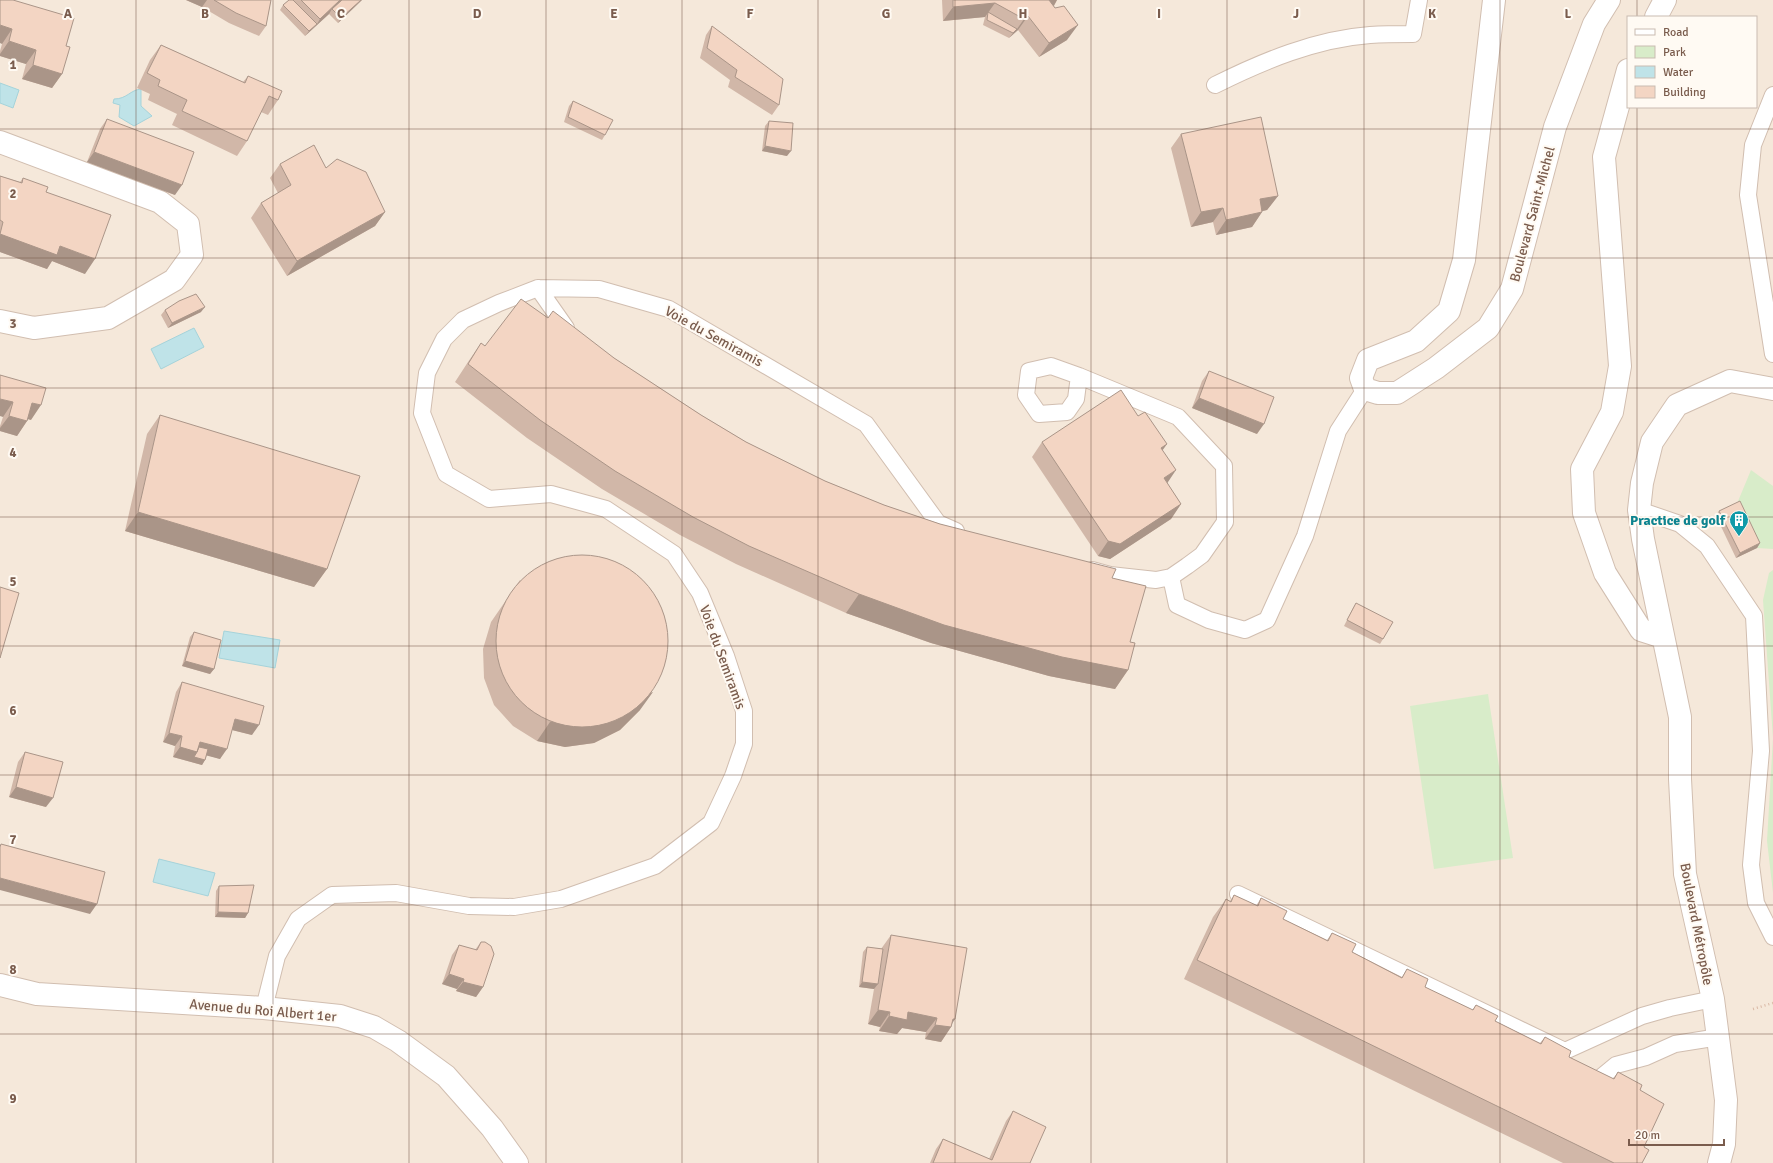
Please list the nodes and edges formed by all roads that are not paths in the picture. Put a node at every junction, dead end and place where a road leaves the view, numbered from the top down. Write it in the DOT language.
graph roads {
  1 [pos="1419,0"];
  2 [pos="1494,0"];
  3 [pos="1609,0"];
  4 [pos="1665,0"];
  5 [pos="1657,16"];
  6 [pos="1627,74"];
  7 [pos="1215,85"];
  8 [pos="1773,95"];
  9 [pos="0,142"];
  10 [pos="538,288"];
  11 [pos="0,321"];
  12 [pos="579,336"];
  13 [pos="1773,354"];
  14 [pos="1079,376"];
  15 [pos="1365,389"];
  16 [pos="1773,389"];
  17 [pos="1639,510"];
  18 [pos="916,516"];
  19 [pos="938,523"];
  20 [pos="972,537"];
  21 [pos="1081,567"];
  22 [pos="1171,577"];
  23 [pos="1663,637"];
  24 [pos="1238,894"];
  25 [pos="1773,937"];
  26 [pos="0,985"];
  27 [pos="1713,999"];
  28 [pos="264,1008"];
  29 [pos="1719,1037"];
  30 [pos="1593,1084"];
  31 [pos="517,1163"];
  32 [pos="1719,1163"];
  1 -- 7 [label="lane"];
  2 -- 15 [label="street"];
  3 -- 15 [label="street, Boulevard Saint-Michel"];
  4 -- 5 [label="street"];
  6 -- 23 [label="street"];
  8 -- 13 [label="lane"];
  9 -- 11 [label="street"];
  10 -- 12 [label="lane"];
  10 -- 19 [label="lane, Voie du Semiramis"];
  10 -- 28 [label="lane, Voie du Semiramis"];
  14 -- 22 [label="lane"];
  15 -- 22 [label="lane"];
  16 -- 17 [label="street, Boulevard Métropôle"];
  17 -- 23 [label="street, Boulevard Métropôle"];
  17 -- 25 [label="lane"];
  18 -- 19 [label="lane"];
  19 -- 20 [label="lane"];
  21 -- 22 [label="lane"];
  23 -- 27 [label="street, Boulevard Métropôle"];
  24 -- 27 [label="lane"];
  26 -- 28 [label="street, Avenue du Roi Albert 1er"];
  27 -- 29 [label="street, Boulevard Métropôle"];
  28 -- 31 [label="street, Avenue du Roi Albert 1er"];
  29 -- 30 [label="lane"];
  29 -- 32 [label="street, Boulevard Métropôle"];
}
